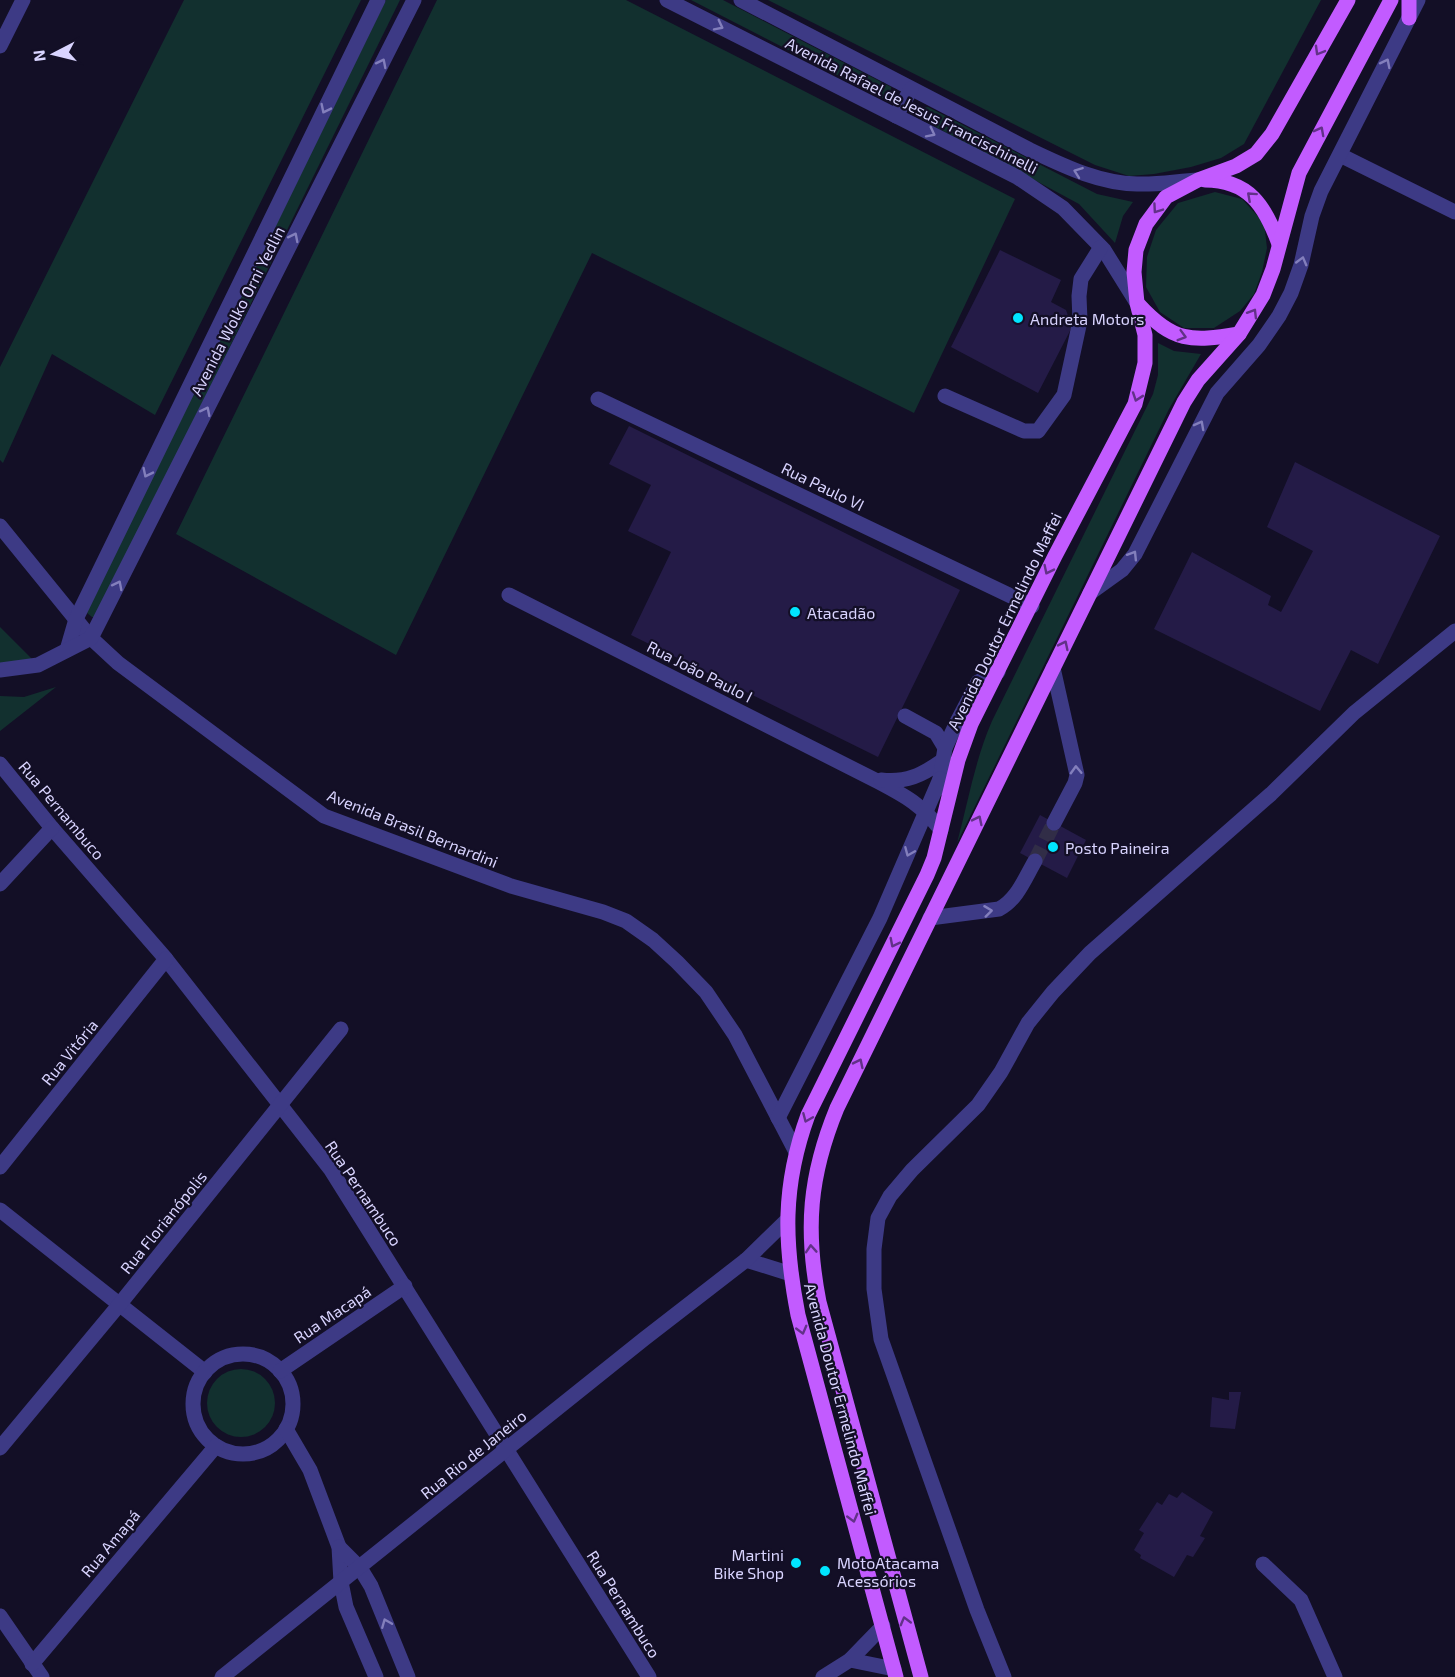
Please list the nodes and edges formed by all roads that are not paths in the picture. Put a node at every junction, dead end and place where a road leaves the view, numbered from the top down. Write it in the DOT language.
graph roads {
  1 [pos="23,0"];
  2 [pos="378,0"];
  3 [pos="414,0"];
  4 [pos="667,0"];
  5 [pos="741,0"];
  6 [pos="1348,0"];
  7 [pos="1391,0"];
  8 [pos="1409,0"];
  9 [pos="1418,0"];
  10 [pos="1409,18"];
  11 [pos="0,46"];
  12 [pos="911,89"];
  13 [pos="896,116"];
  14 [pos="1340,155"];
  15 [pos="1198,180"];
  16 [pos="1455,212"];
  17 [pos="1279,244"];
  18 [pos="1101,247"];
  19 [pos="1137,303"];
  20 [pos="1239,334"];
  21 [pos="945,396"];
  22 [pos="598,399"];
  23 [pos="0,526"];
  24 [pos="1090,593"];
  25 [pos="508,595"];
  26 [pos="1032,606"];
  27 [pos="76,619"];
  28 [pos="1455,631"];
  29 [pos="91,638"];
  30 [pos="67,650"];
  31 [pos="1053,668"];
  32 [pos="0,670"];
  33 [pos="998,672"];
  34 [pos="905,716"];
  35 [pos="957,722"];
  36 [pos="929,728"];
  37 [pos="944,755"];
  38 [pos="0,764"];
  39 [pos="940,779"];
  40 [pos="875,780"];
  41 [pos="926,811"];
  42 [pos="1054,823"];
  43 [pos="52,828"];
  44 [pos="941,830"];
  45 [pos="1035,861"];
  46 [pos="0,884"];
  47 [pos="930,918"];
  48 [pos="166,959"];
  49 [pos="341,1029"];
  50 [pos="279,1106"];
  51 [pos="778,1118"];
  52 [pos="796,1152"];
  53 [pos="0,1167"];
  54 [pos="0,1210"];
  55 [pos="786,1221"];
  56 [pos="746,1260"];
  57 [pos="791,1274"];
  58 [pos="405,1286"];
  59 [pos="119,1305"];
  60 [pos="280,1371"];
  61 [pos="205,1372"];
  62 [pos="286,1430"];
  63 [pos="5,1436"];
  64 [pos="216,1446"];
  65 [pos="0,1448"];
  66 [pos="507,1450"];
  67 [pos="339,1547"];
  68 [pos="1263,1564"];
  69 [pos="360,1568"];
  70 [pos="341,1582"];
  71 [pos="0,1616"];
  72 [pos="883,1626"];
  73 [pos="850,1660"];
  74 [pos="32,1664"];
  75 [pos="895,1673"];
  76 [pos="42,1677"];
  77 [pos="222,1677"];
  78 [pos="376,1677"];
  79 [pos="408,1677"];
  80 [pos="649,1677"];
  81 [pos="822,1677"];
  82 [pos="921,1677"];
  83 [pos="1004,1677"];
  84 [pos="1335,1677"];
  1 -- 11 [label="street"];
  2 -- 27 [label="street, Avenida Wolko Orni Yedlin, one-way"];
  29 -- 3 [label="street, Avenida Wolko Orni Yedlin, one-way"];
  4 -- 13 [label="street, Avenida Rafael de Jesus Francischinelli, one-way"];
  5 -- 12 [label="street, Avenida Rafael de Jesus Francischinelli"];
  6 -- 15 [label="main road, Avenida Doutor Ermelindo Maffei, one-way"];
  17 -- 7 [label="main road, Avenida Doutor Ermelindo Maffei, one-way"];
  8 -- 10 [label="main road"];
  9 -- 10 [label="street"];
  14 -- 10 [label="street, one-way"];
  12 -- 13 [label="street"];
  15 -- 12 [label="street, Avenida Rafael de Jesus Francischinelli, one-way"];
  13 -- 18 [label="street, Avenida Rafael de Jesus Francischinelli, one-way"];
  14 -- 16 [label="street"];
  24 -- 14 [label="street, one-way"];
  17 -- 15 [label="main road, one-way"];
  15 -- 19 [label="main road, Avenida Doutor Ermelindo Maffei, one-way"];
  20 -- 17 [label="main road, Avenida Doutor Ermelindo Maffei, one-way"];
  18 -- 19 [label="street, Avenida Rafael de Jesus Francischinelli"];
  18 -- 21 [label="street"];
  19 -- 20 [label="main road, one-way"];
  19 -- 26 [label="main road, Avenida Doutor Ermelindo Maffei, one-way"];
  20 -- 24 [label="main road, Avenida Doutor Ermelindo Maffei"];
  22 -- 26 [label="street, Rua Paulo VI"];
  23 -- 27 [label="street, Avenida Brasil Bernardini"];
  31 -- 24 [label="main road, Avenida Doutor Ermelindo Maffei, one-way"];
  25 -- 40 [label="street, Rua João Paulo I"];
  26 -- 33 [label="main road, Avenida Doutor Ermelindo Maffei"];
  27 -- 29 [label="street, Avenida Brasil Bernardini"];
  27 -- 30 [label="street, Avenida Wolko Orni Yedlin"];
  28 -- 83 [label="street"];
  29 -- 30 [label="street"];
  29 -- 51 [label="street, Avenida Brasil Bernardini"];
  30 -- 32 [label="street"];
  42 -- 31 [label="street, one-way"];
  47 -- 31 [label="main road, Avenida Doutor Ermelindo Maffei, one-way"];
  33 -- 35 [label="street"];
  33 -- 44 [label="main road, Avenida Doutor Ermelindo Maffei"];
  34 -- 36 [label="street"];
  35 -- 36 [label="street"];
  35 -- 37 [label="street"];
  36 -- 37 [label="street"];
  37 -- 39 [label="street"];
  37 -- 40 [label="street, Rua João Paulo I"];
  38 -- 43 [label="street, Rua Pernambuco"];
  39 -- 41 [label="street"];
  39 -- 44 [label="street"];
  40 -- 41 [label="street, Rua João Paulo I"];
  41 -- 44 [label="street, Rua João Paulo I"];
  41 -- 51 [label="street, one-way"];
  43 -- 46 [label="street"];
  43 -- 48 [label="street, Rua Pernambuco"];
  44 -- 52 [label="main road, Avenida Doutor Ermelindo Maffei, one-way"];
  47 -- 45 [label="street, one-way"];
  82 -- 47 [label="main road, Avenida Doutor Ermelindo Maffei, one-way"];
  48 -- 50 [label="street, Rua Pernambuco"];
  48 -- 53 [label="street, Rua Vitória"];
  49 -- 50 [label="street, Rua Florianópolis"];
  50 -- 58 [label="street, Rua Pernambuco"];
  50 -- 59 [label="street, Rua Florianópolis"];
  51 -- 52 [label="street, Avenida Brasil Bernardini"];
  52 -- 55 [label="main road, Avenida Doutor Ermelindo Maffei"];
  54 -- 59 [label="street"];
  55 -- 56 [label="street, Rua Rio de Janeiro"];
  55 -- 57 [label="main road, Avenida Doutor Ermelindo Maffei"];
  56 -- 57 [label="street"];
  56 -- 66 [label="street, Rua Rio de Janeiro"];
  57 -- 72 [label="main road, Avenida Doutor Ermelindo Maffei, one-way"];
  58 -- 60 [label="street, Rua Macapá"];
  58 -- 66 [label="street, Rua Pernambuco"];
  59 -- 61 [label="street"];
  59 -- 63 [label="street, Rua Florianópolis"];
  60 -- 61 [label="street"];
  60 -- 62 [label="street"];
  61 -- 64 [label="street"];
  62 -- 64 [label="street"];
  62 -- 67 [label="street"];
  63 -- 65 [label="street, Rua Florianópolis"];
  64 -- 74 [label="street, Rua Amapá"];
  66 -- 69 [label="street, Rua Rio de Janeiro"];
  66 -- 80 [label="street, Rua Pernambuco"];
  67 -- 69 [label="street"];
  67 -- 70 [label="street"];
  68 -- 84 [label="street"];
  69 -- 70 [label="street, Rua Rio de Janeiro"];
  79 -- 69 [label="street, one-way"];
  70 -- 77 [label="street, Rua Rio de Janeiro"];
  70 -- 78 [label="street"];
  71 -- 74 [label="street"];
  72 -- 73 [label="street"];
  72 -- 75 [label="main road, Avenida Doutor Ermelindo Maffei"];
  73 -- 75 [label="street"];
  73 -- 81 [label="street"];
  74 -- 76 [label="street"];
}
